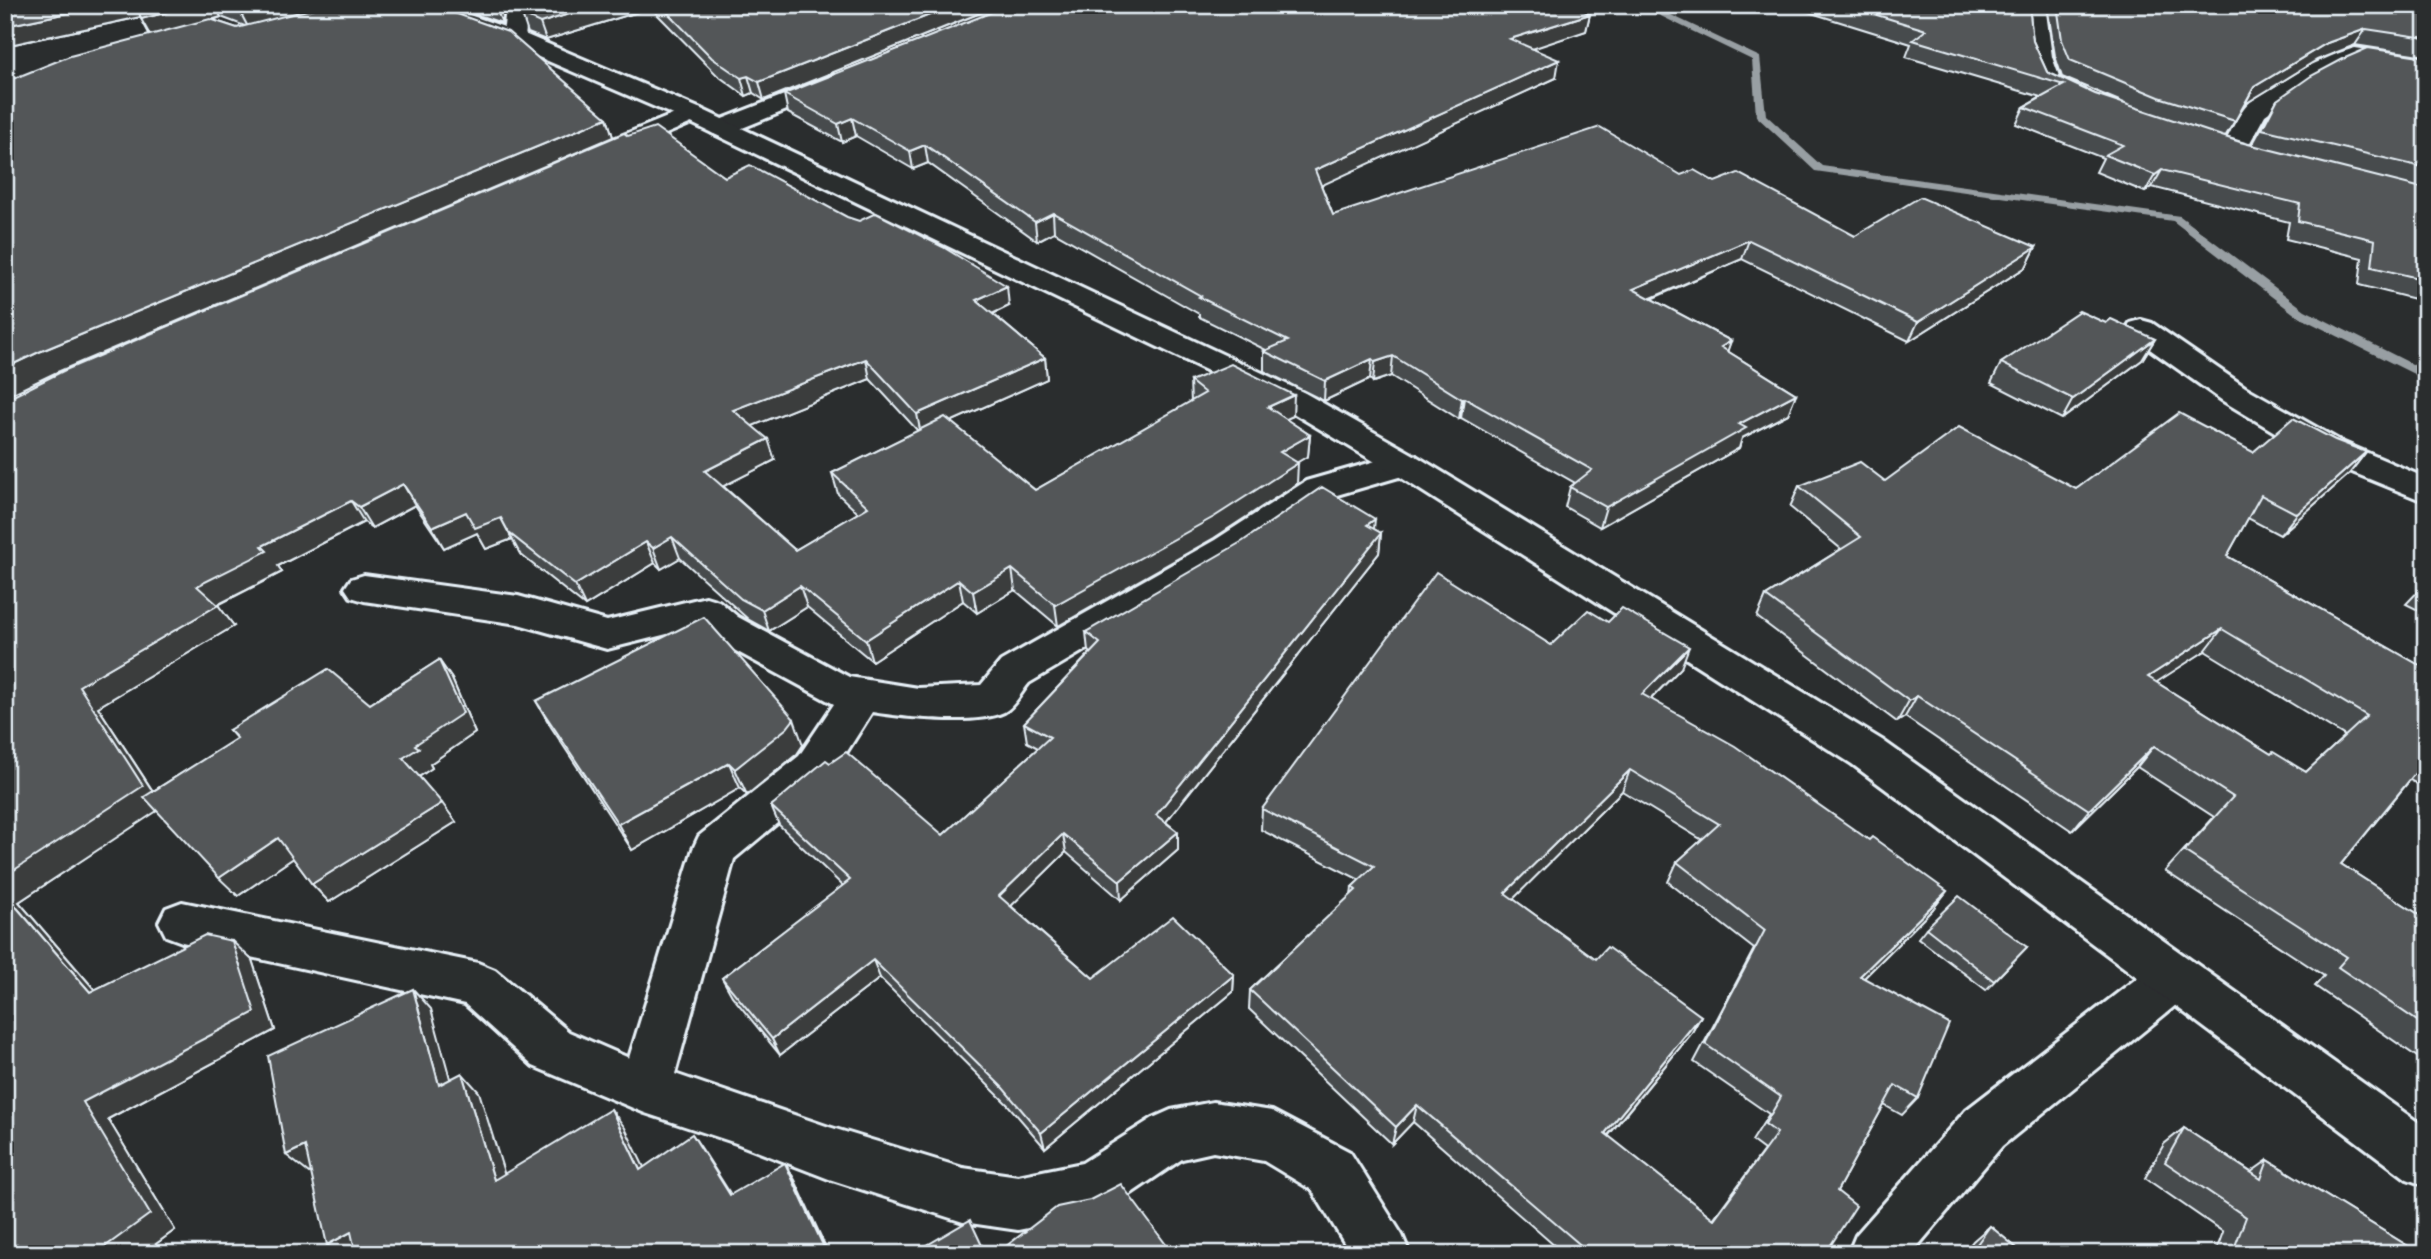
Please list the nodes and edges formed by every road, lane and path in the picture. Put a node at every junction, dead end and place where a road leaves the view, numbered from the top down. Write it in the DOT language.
graph roads {
  1 [pos="2034,5"];
  2 [pos="412,7"];
  3 [pos="516,21"];
  4 [pos="2426,66"];
  5 [pos="860,72"];
  6 [pos="2097,105"];
  7 [pos="706,121"];
  8 [pos="2208,144"];
  9 [pos="2233,152"];
  10 [pos="590,158"];
  11 [pos="2259,158"];
  12 [pos="2141,329"];
  13 [pos="1404,464"];
  14 [pos="2426,491"];
  15 [pos="364,588"];
  16 [pos="862,694"];
  17 [pos="182,922"];
  18 [pos="2175,978"];
  19 [pos="645,1089"];
  20 [pos="2426,1160"];
  21 [pos="1383,1254"];
  22 [pos="1874,1254"];
  1 -- 6 [label="street"];
  2 -- 3 [label="street"];
  3 -- 7 [label="street"];
  4 -- 9 [label="street"];
  5 -- 7 [label="street"];
  7 -- 10 [label="street"];
  7 -- 13 [label="street"];
  8 -- 9 [label="street"];
  9 -- 11 [label="street"];
  12 -- 14 [label="street"];
  13 -- 16 [label="street"];
  13 -- 18 [label="street"];
  15 -- 16 [label="street"];
  16 -- 19 [label="street"];
  17 -- 19 [label="street"];
  18 -- 20 [label="street"];
  18 -- 22 [label="street"];
  19 -- 21 [label="street"];
}
